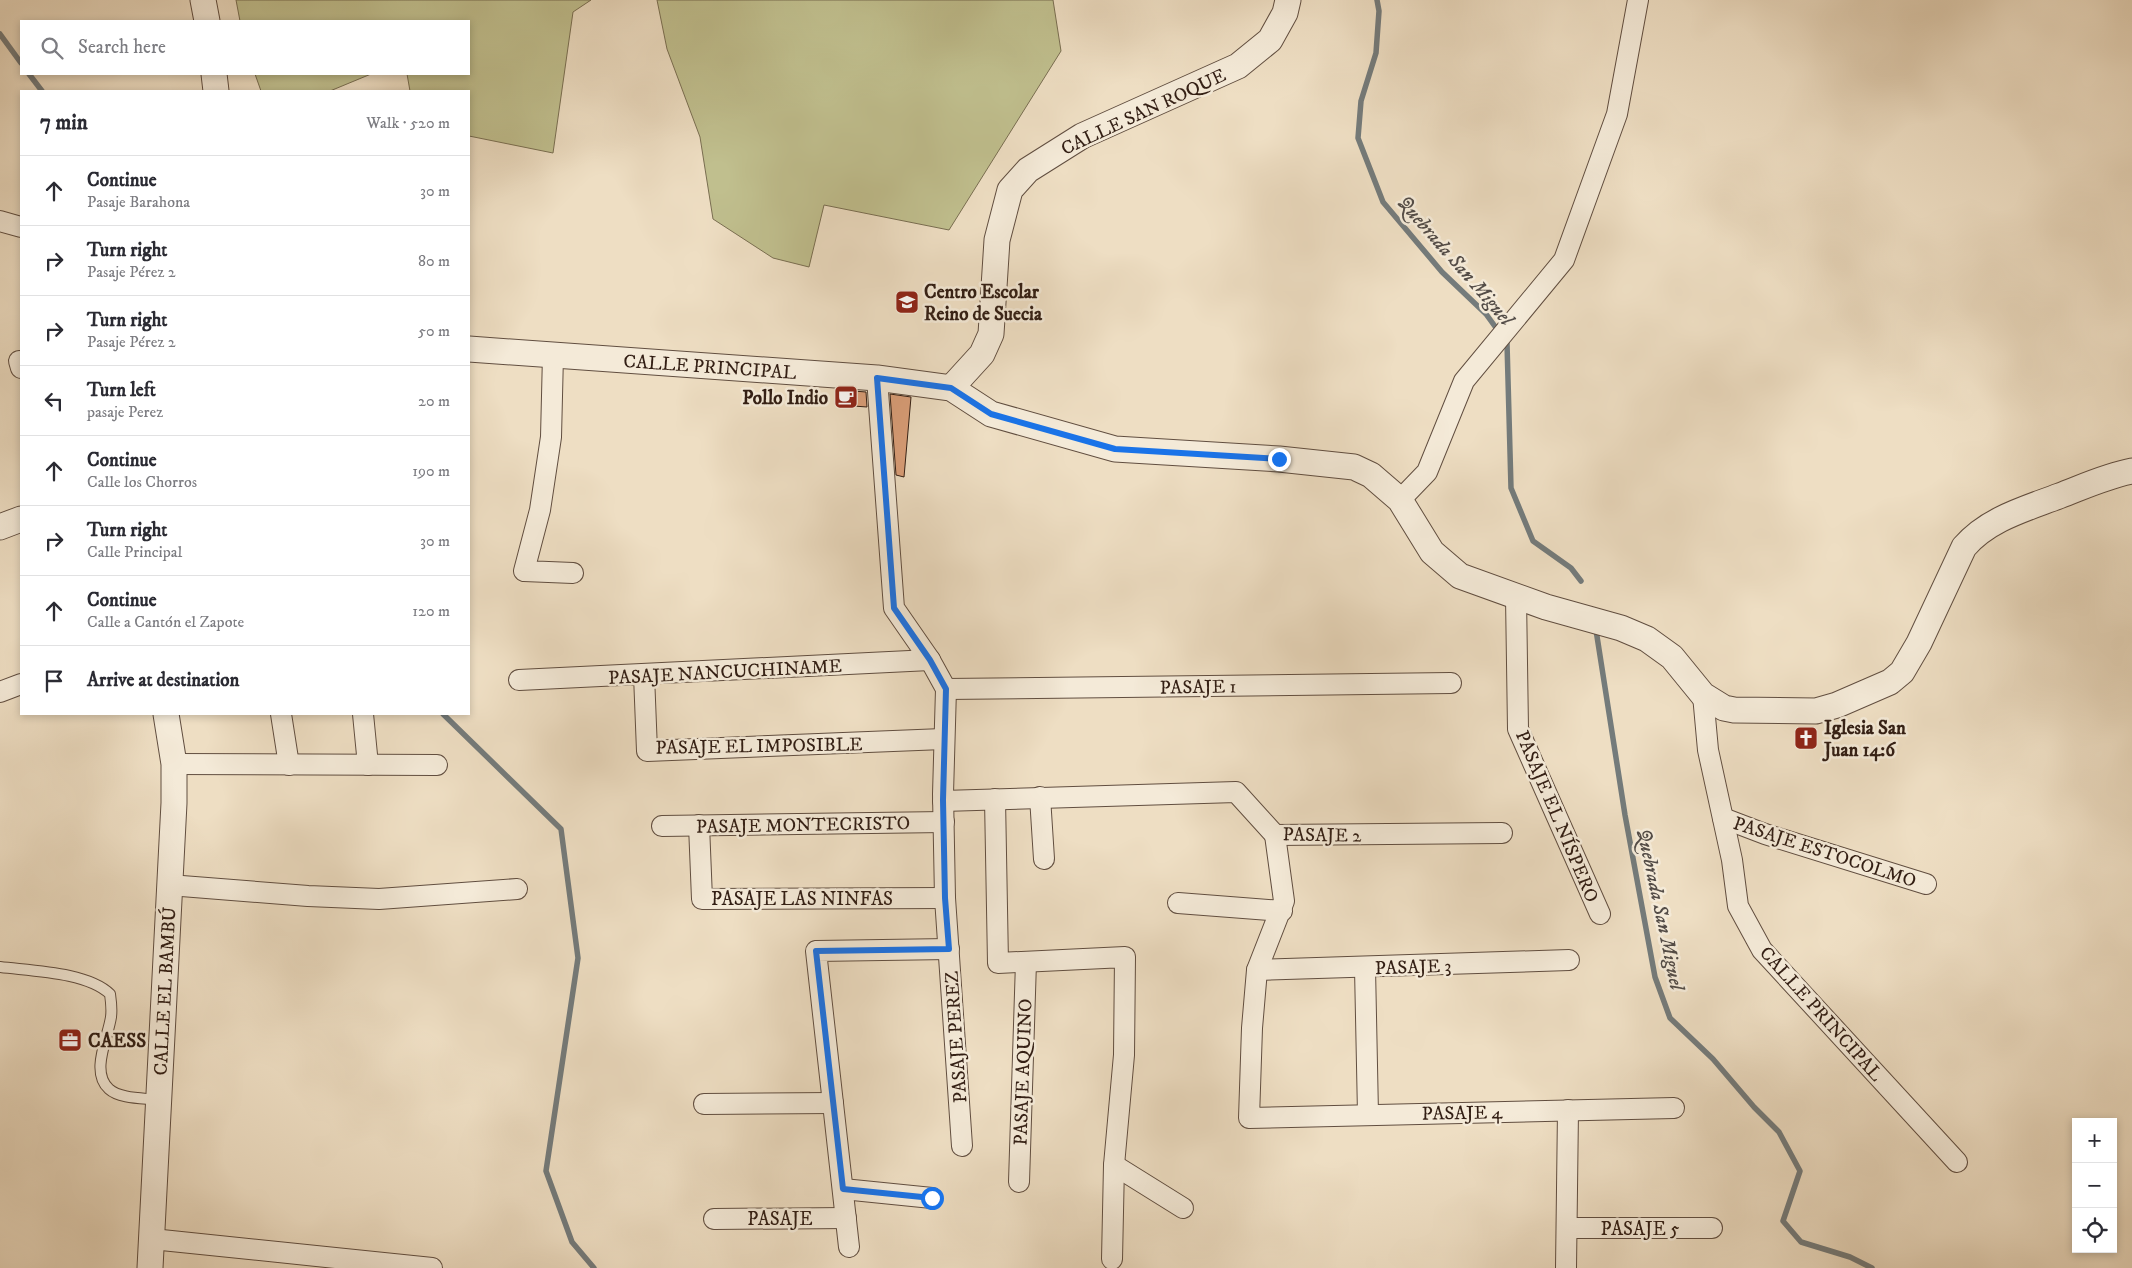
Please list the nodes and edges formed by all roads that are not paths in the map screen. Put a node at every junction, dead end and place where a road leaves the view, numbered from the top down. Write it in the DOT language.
graph roads {
  1 [pos="203,0"];
  2 [pos="1288,0"];
  3 [pos="1638,0"];
  4 [pos="207,20"];
  5 [pos="214,75"];
  6 [pos="216,90"];
  7 [pos="0,221"];
  8 [pos="20,227"];
  9 [pos="470,349"];
  10 [pos="553,355"];
  11 [pos="877,378"];
  12 [pos="951,388"];
  13 [pos="2132,472"];
  14 [pos="1400,500"];
  15 [pos="20,519"];
  16 [pos="0,527"];
  17 [pos="572,573"];
  18 [pos="1516,597"];
  19 [pos="930,660"];
  20 [pos="644,675"];
  21 [pos="519,680"];
  22 [pos="1451,683"];
  23 [pos="20,684"];
  24 [pos="946,689"];
  25 [pos="0,692"];
  26 [pos="1703,696"];
  27 [pos="166,715"];
  28 [pos="281,715"];
  29 [pos="363,715"];
  30 [pos="943,739"];
  31 [pos="174,764"];
  32 [pos="288,765"];
  33 [pos="368,765"];
  34 [pos="437,765"];
  35 [pos="1040,797"];
  36 [pos="995,799"];
  37 [pos="943,800"];
  38 [pos="1723,818"];
  39 [pos="944,822"];
  40 [pos="699,825"];
  41 [pos="662,826"];
  42 [pos="1502,834"];
  43 [pos="1276,835"];
  44 [pos="1044,859"];
  45 [pos="1926,884"];
  46 [pos="169,885"];
  47 [pos="517,889"];
  48 [pos="945,898"];
  49 [pos="1178,903"];
  50 [pos="1282,911"];
  51 [pos="1600,914"];
  52 [pos="949,949"];
  53 [pos="1568,960"];
  54 [pos="1026,962"];
  55 [pos="0,967"];
  56 [pos="1364,968"];
  57 [pos="1256,970"];
  58 [pos="158,1100"];
  59 [pos="833,1103"];
  60 [pos="704,1104"];
  61 [pos="1674,1108"];
  62 [pos="1568,1110"];
  63 [pos="1368,1114"];
  64 [pos="962,1146"];
  65 [pos="1957,1162"];
  66 [pos="1114,1165"];
  67 [pos="1019,1182"];
  68 [pos="843,1189"];
  69 [pos="932,1198"];
  70 [pos="1183,1208"];
  71 [pos="846,1218"];
  72 [pos="714,1219"];
  73 [pos="1567,1228"];
  74 [pos="1712,1228"];
  75 [pos="152,1239"];
  76 [pos="849,1247"];
  77 [pos="1112,1259"];
  78 [pos="150,1268"];
  79 [pos="432,1268"];
  80 [pos="1566,1268"];
  1 -- 4 [label="street"];
  2 -- 12 [label="street, CALLE SAN ROQUE"];
  3 -- 14 [label="street"];
  5 -- 6 [label="street"];
  7 -- 8 [label="street"];
  9 -- 10 [label="street, CALLE PRINCIPAL"];
  10 -- 11 [label="street, CALLE PRINCIPAL"];
  10 -- 17 [label="street"];
  11 -- 12 [label="street, CALLE PRINCIPAL"];
  11 -- 19 [label="street"];
  12 -- 14 [label="street"];
  13 -- 26 [label="street"];
  14 -- 18 [label="street"];
  15 -- 16 [label="street"];
  18 -- 26 [label="street"];
  18 -- 51 [label="street, PASAJE EL NÍSPERO"];
  19 -- 20 [label="street, PASAJE NANCUCHINAME"];
  19 -- 24 [label="street"];
  20 -- 21 [label="street, PASAJE NANCUCHINAME"];
  20 -- 30 [label="street, PASAJE EL IMPOSIBLE"];
  22 -- 24 [label="street, PASAJE 1"];
  23 -- 25 [label="street"];
  24 -- 30 [label="street, PASAJE PEREZ"];
  26 -- 38 [label="street, CALLE PRINCIPAL"];
  27 -- 31 [label="street, CALLE EL BAMBÚ"];
  28 -- 32 [label="street"];
  29 -- 33 [label="street"];
  30 -- 37 [label="street, PASAJE PEREZ"];
  31 -- 32 [label="street"];
  31 -- 46 [label="street, CALLE EL BAMBÚ"];
  32 -- 33 [label="street"];
  33 -- 34 [label="street"];
  35 -- 36 [label="street, PASAJE 2"];
  35 -- 43 [label="street, PASAJE 2"];
  35 -- 44 [label="street"];
  36 -- 37 [label="street, PASAJE 2"];
  36 -- 54 [label="street"];
  37 -- 39 [label="street, PASAJE PEREZ"];
  38 -- 45 [label="street, PASAJE ESTOCOLMO"];
  38 -- 65 [label="street, CALLE PRINCIPAL"];
  39 -- 40 [label="street, PASAJE MONTECRISTO"];
  39 -- 48 [label="street, PASAJE PEREZ"];
  40 -- 41 [label="street, PASAJE MONTECRISTO"];
  40 -- 48 [label="street, PASAJE LAS NINFAS"];
  42 -- 43 [label="street, PASAJE 2"];
  43 -- 50 [label="street"];
  46 -- 47 [label="street"];
  46 -- 58 [label="street, CALLE EL BAMBÚ"];
  48 -- 52 [label="street, PASAJE PEREZ"];
  49 -- 50 [label="street"];
  50 -- 57 [label="street"];
  52 -- 59 [label="street"];
  52 -- 64 [label="street, PASAJE PEREZ"];
  53 -- 56 [label="street, PASAJE 3"];
  54 -- 66 [label="street"];
  54 -- 67 [label="street, PASAJE AQUINO"];
  55 -- 58 [label="lane"];
  56 -- 57 [label="street, PASAJE 3"];
  56 -- 63 [label="street"];
  57 -- 63 [label="street, PASAJE 4"];
  58 -- 75 [label="street, CALLE EL BAMBÚ"];
  59 -- 60 [label="street"];
  59 -- 68 [label="street"];
  61 -- 62 [label="street, PASAJE 4"];
  62 -- 63 [label="street, PASAJE 4"];
  62 -- 73 [label="street"];
  66 -- 70 [label="street"];
  66 -- 77 [label="street"];
  68 -- 69 [label="street"];
  68 -- 71 [label="street"];
  71 -- 72 [label="street, PASAJE"];
  71 -- 76 [label="street"];
  73 -- 74 [label="street, PASAJE 5"];
  73 -- 80 [label="street"];
  75 -- 78 [label="street, CALLE EL BAMBÚ"];
  75 -- 79 [label="street"];
}
